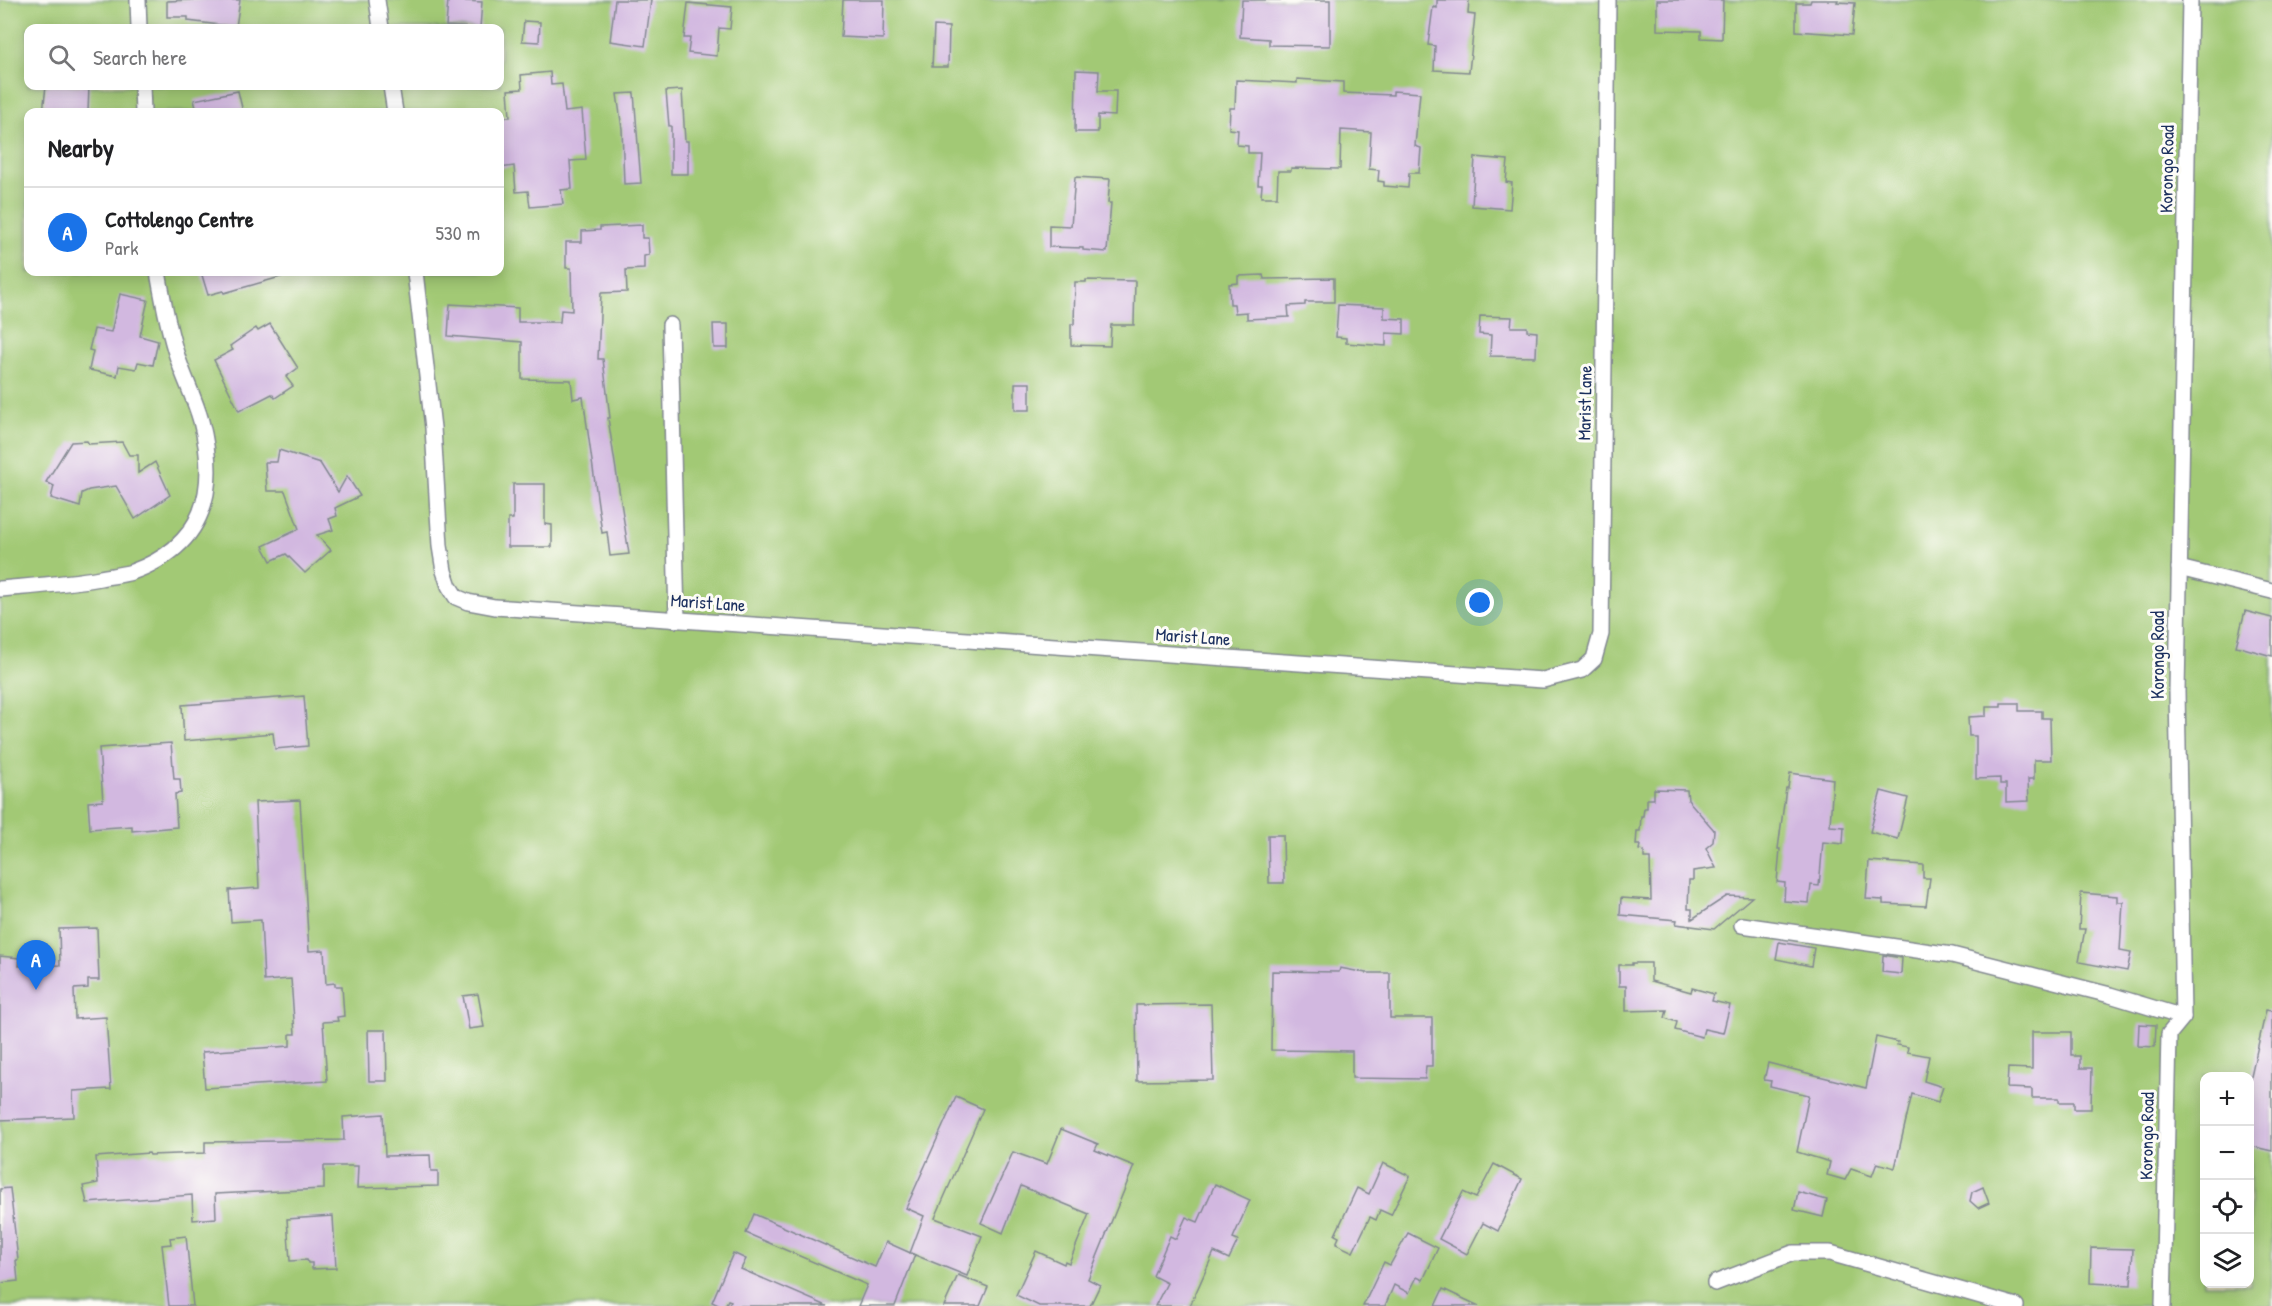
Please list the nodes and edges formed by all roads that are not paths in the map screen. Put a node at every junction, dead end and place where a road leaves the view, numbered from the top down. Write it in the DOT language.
graph roads {
  1 [pos="138,0"];
  2 [pos="377,0"];
  3 [pos="1608,0"];
  4 [pos="2190,0"];
  5 [pos="139,24"];
  6 [pos="380,24"];
  7 [pos="142,90"];
  8 [pos="392,90"];
  9 [pos="143,108"];
  10 [pos="394,108"];
  11 [pos="159,276"];
  12 [pos="415,276"];
  13 [pos="670,325"];
  14 [pos="2179,568"];
  15 [pos="0,589"];
  16 [pos="2272,591"];
  17 [pos="677,620"];
  18 [pos="1742,925"];
  19 [pos="2183,1017"];
  20 [pos="1715,1283"];
  21 [pos="2016,1306"];
  22 [pos="2163,1306"];
  1 -- 5 [label="street"];
  2 -- 6 [label="street"];
  3 -- 17 [label="street, Marist Lane"];
  4 -- 14 [label="street, Korongo Road"];
  7 -- 9 [label="street"];
  8 -- 10 [label="street"];
  11 -- 15 [label="street"];
  12 -- 17 [label="street, Marist Lane"];
  13 -- 17 [label="street"];
  14 -- 16 [label="street"];
  14 -- 19 [label="street, Korongo Road"];
  18 -- 19 [label="street"];
  19 -- 22 [label="street, Korongo Road"];
  20 -- 21 [label="street"];
}
